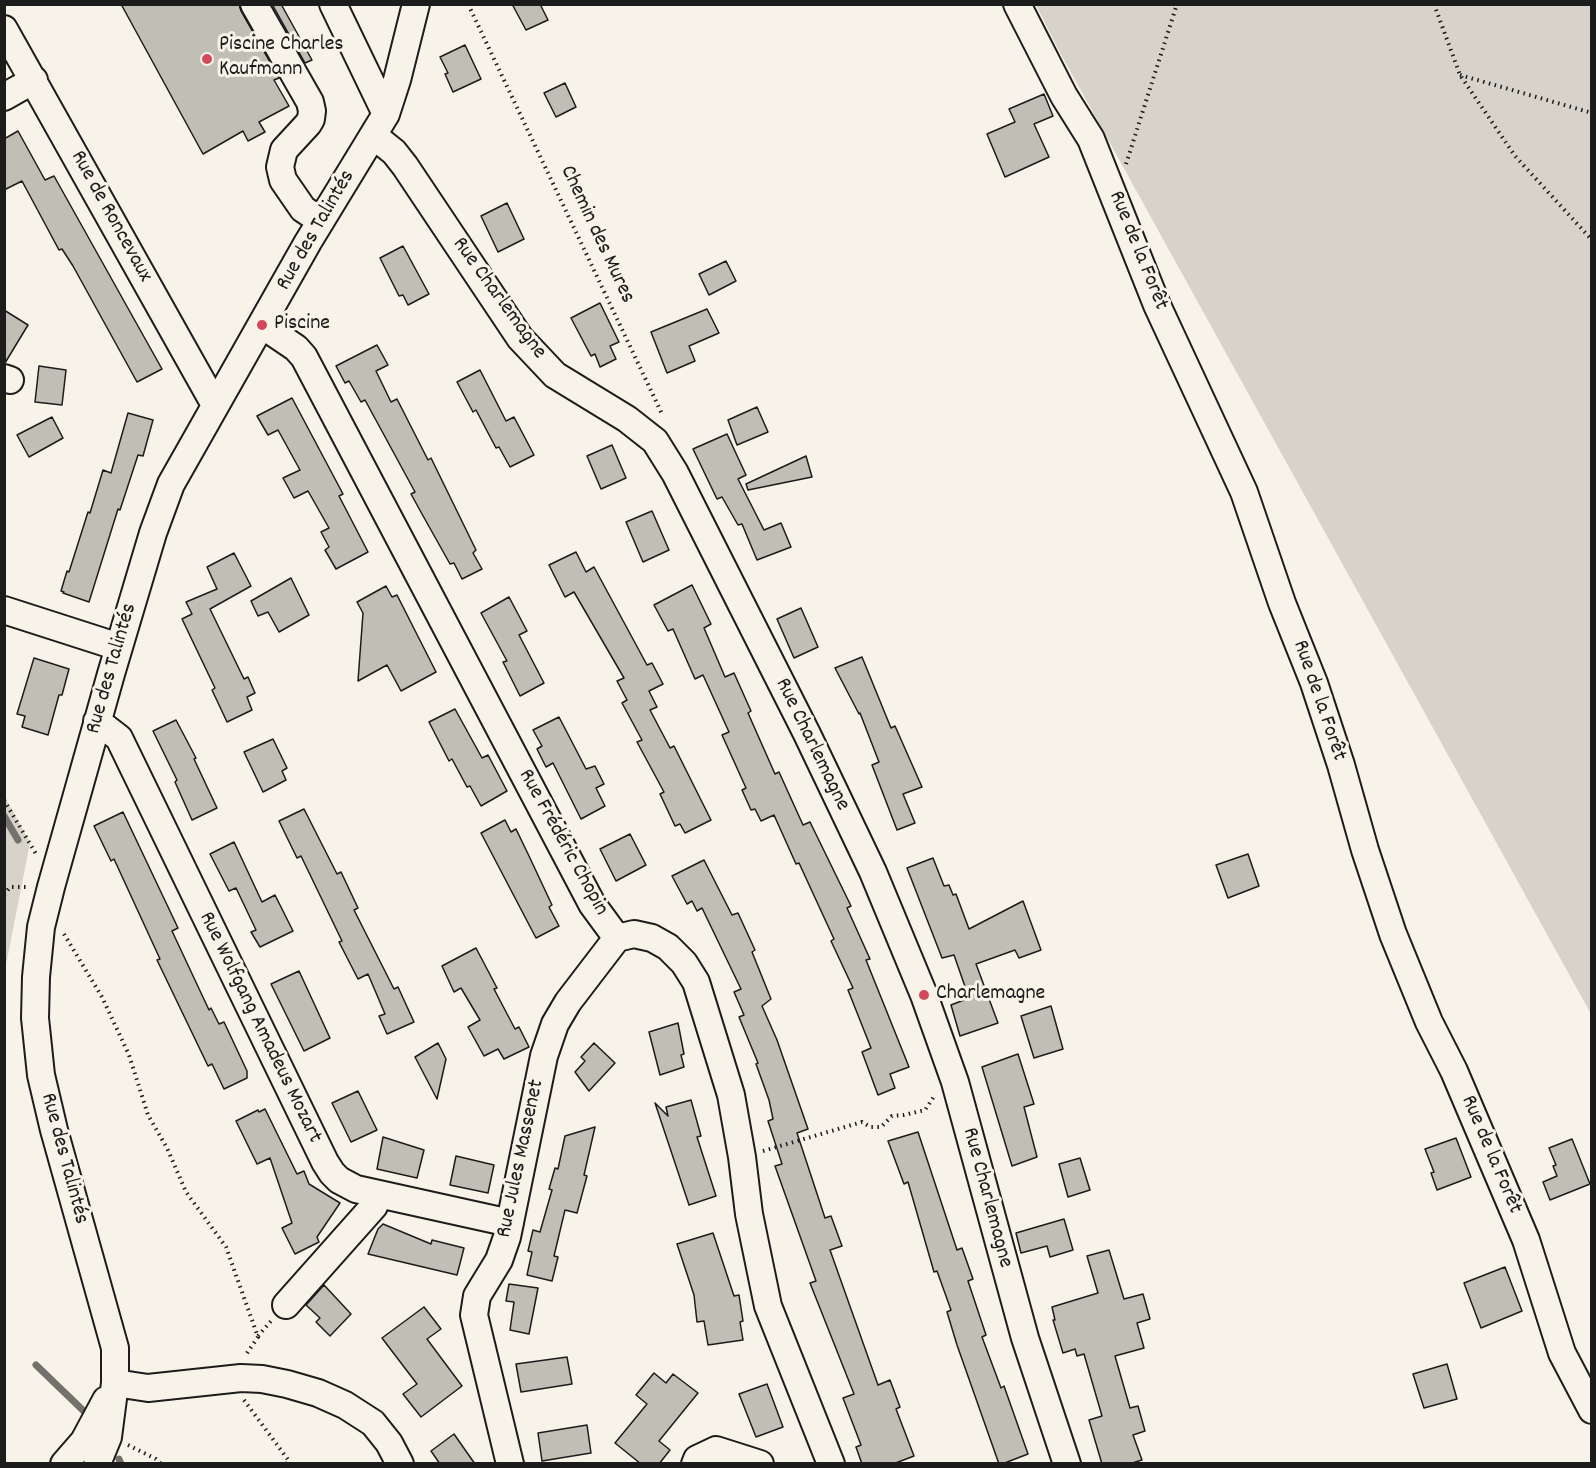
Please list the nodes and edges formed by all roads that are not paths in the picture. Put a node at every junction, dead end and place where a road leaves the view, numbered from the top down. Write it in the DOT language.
graph roads {
  1 [pos="254,4"];
  2 [pos="333,4"];
  3 [pos="416,4"];
  4 [pos="1017,4"];
  5 [pos="4,29"];
  6 [pos="34,80"];
  7 [pos="4,97"];
  8 [pos="386,114"];
  9 [pos="374,136"];
  10 [pos="321,221"];
  11 [pos="262,325"];
  12 [pos="215,405"];
  13 [pos="4,610"];
  14 [pos="119,647"];
  15 [pos="98,721"];
  16 [pos="617,938"];
  17 [pos="378,1195"];
  18 [pos="510,1223"];
  19 [pos="286,1305"];
  20 [pos="115,1383"];
  21 [pos="1592,1410"];
  22 [pos="64,1464"];
  23 [pos="97,1464"];
  24 [pos="400,1464"];
  25 [pos="510,1464"];
  26 [pos="695,1464"];
  27 [pos="760,1464"];
  28 [pos="831,1464"];
  29 [pos="1067,1464"];
  1 -- 10 [label="street"];
  2 -- 8 [label="street"];
  3 -- 8 [label="street, Rue des Talintés"];
  4 -- 21 [label="street, Rue de la Forêt"];
  5 -- 6 [label="street, Rue de Roncevaux"];
  6 -- 7 [label="street"];
  6 -- 12 [label="street, Rue de Roncevaux"];
  8 -- 9 [label="street, Rue des Talintés"];
  9 -- 10 [label="street, Rue des Talintés"];
  9 -- 29 [label="street, Rue Charlemagne"];
  10 -- 11 [label="street, Rue des Talintés"];
  11 -- 12 [label="street, Rue des Talintés"];
  11 -- 16 [label="street, Rue Frédéric Chopin"];
  12 -- 14 [label="street, Rue des Talintés"];
  13 -- 14 [label="street"];
  14 -- 15 [label="street, Rue des Talintés"];
  15 -- 17 [label="street, Rue Wolfgang Amadeus Mozart"];
  15 -- 20 [label="street, Rue des Talintés"];
  16 -- 18 [label="street, Rue Jules Massenet"];
  16 -- 28 [label="street, Rue Frédéric Chopin"];
  17 -- 18 [label="street, Rue Wolfgang Amadeus Mozart"];
  17 -- 19 [label="street"];
  18 -- 25 [label="street, Rue Jules Massenet"];
  20 -- 22 [label="street, Rue des Talintés"];
  20 -- 23 [label="street, Rue des Talintés"];
  20 -- 24 [label="street"];
  26 -- 27 [label="street"];
}
